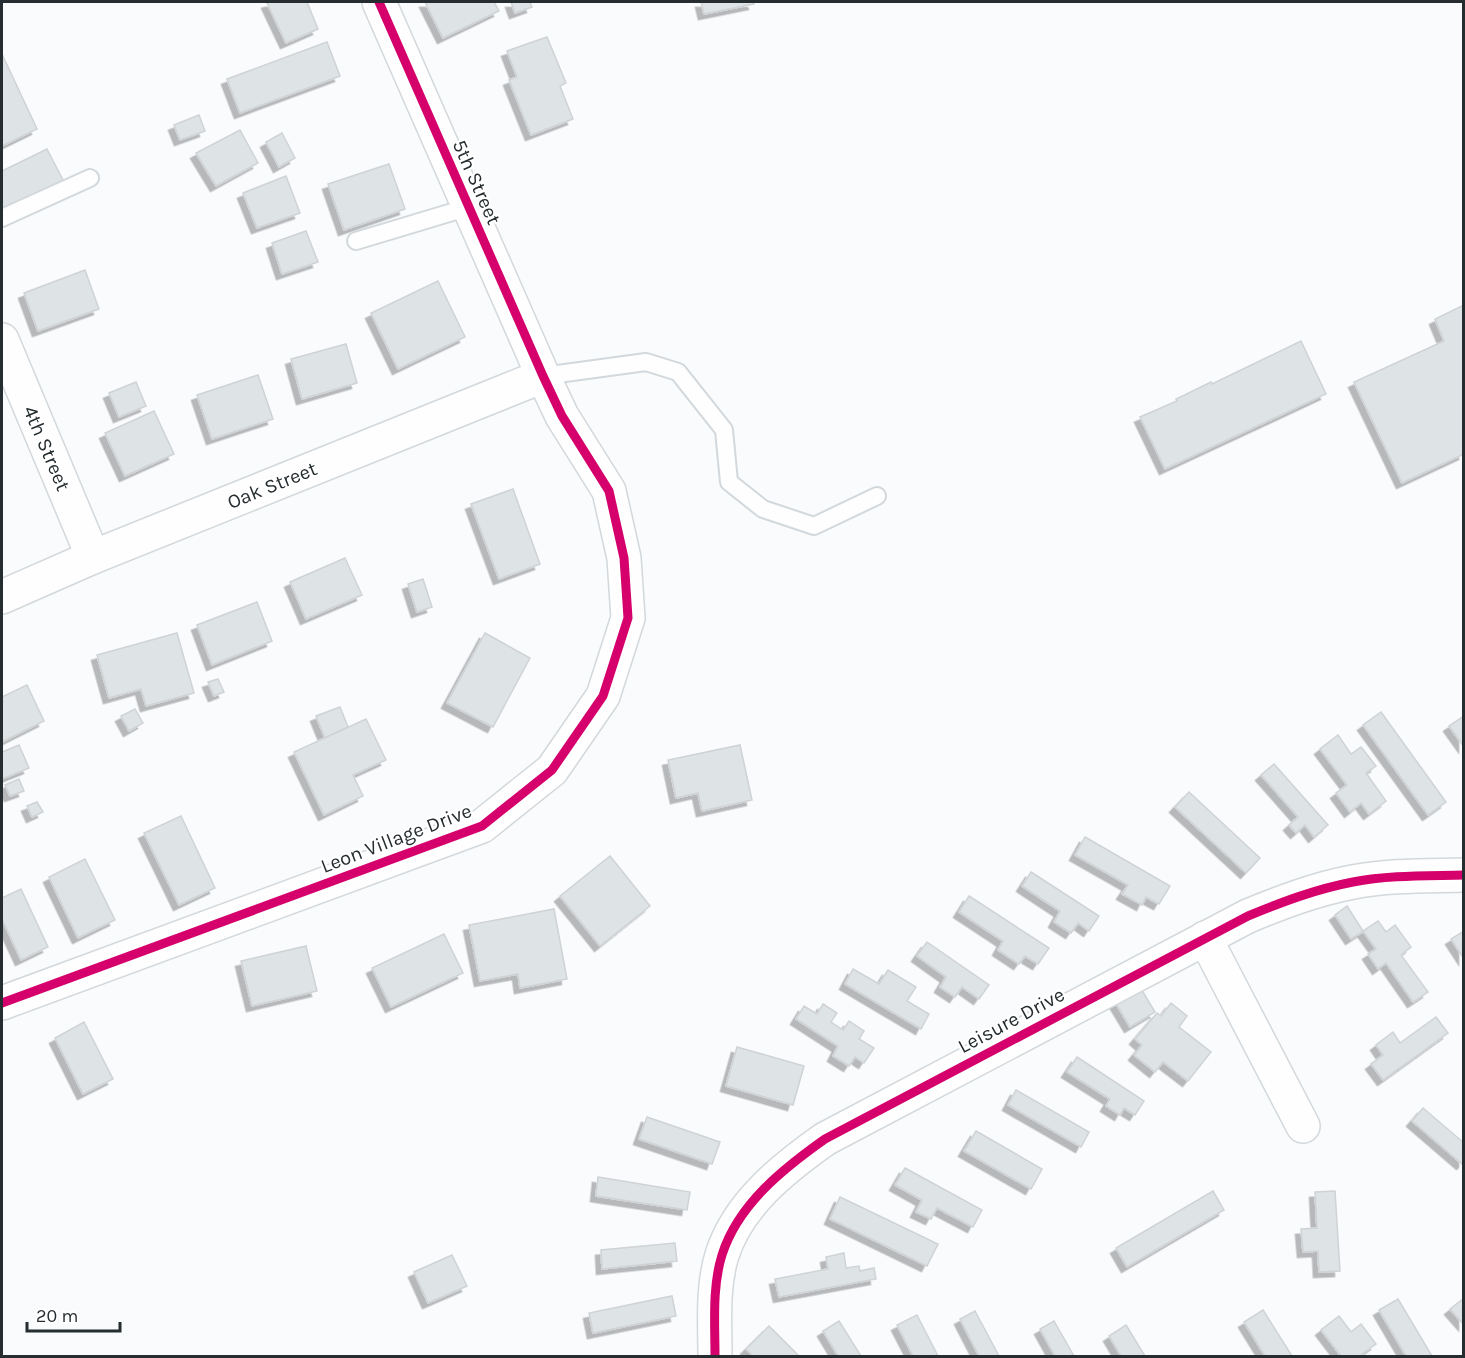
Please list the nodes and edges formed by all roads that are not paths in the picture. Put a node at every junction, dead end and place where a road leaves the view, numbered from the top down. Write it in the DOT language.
graph roads {
  1 [pos="379,2"];
  2 [pos="90,178"];
  3 [pos="469,207"];
  4 [pos="2,218"];
  5 [pos="356,241"];
  6 [pos="2,340"];
  7 [pos="543,376"];
  8 [pos="877,496"];
  9 [pos="93,557"];
  10 [pos="2,597"];
  11 [pos="1464,875"];
  12 [pos="1205,938"];
  13 [pos="2,1003"];
  14 [pos="1303,1126"];
  15 [pos="715,1356"];
  1 -- 3 [label="street, 5th Street"];
  2 -- 4 [label="lane"];
  3 -- 5 [label="lane"];
  3 -- 7 [label="street, 5th Street"];
  6 -- 9 [label="street, 4th Street"];
  7 -- 8 [label="lane"];
  7 -- 9 [label="street, Oak Street"];
  7 -- 13 [label="street, Leon Village Drive"];
  9 -- 10 [label="street, Oak Street"];
  11 -- 12 [label="street, Leisure Drive"];
  12 -- 14 [label="street"];
  12 -- 15 [label="street, Leisure Drive"];
}
